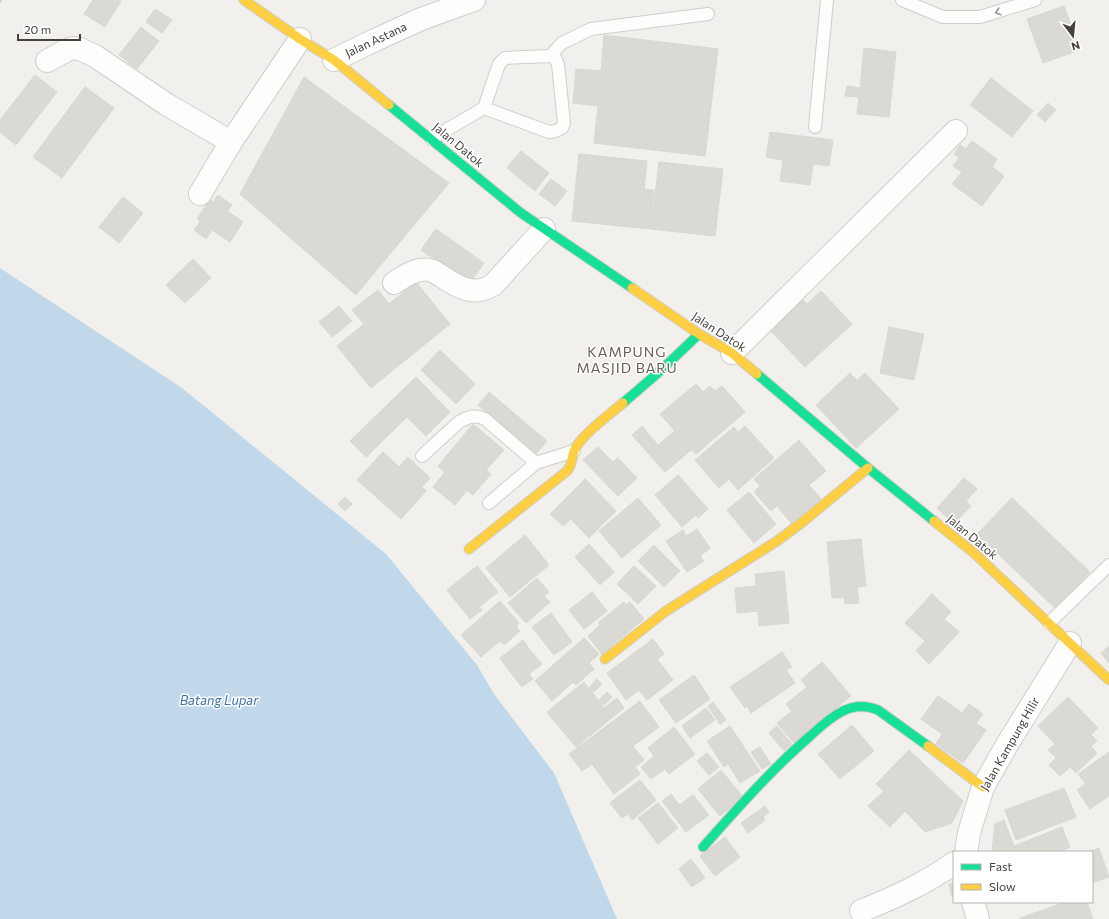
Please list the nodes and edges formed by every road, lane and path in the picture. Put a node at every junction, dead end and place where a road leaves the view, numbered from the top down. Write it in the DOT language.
graph roads {
  1 [pos="244,0"];
  2 [pos="474,0"];
  3 [pos="827,0"];
  4 [pos="902,0"];
  5 [pos="1036,0"];
  6 [pos="708,14"];
  7 [pos="300,39"];
  8 [pos="550,56"];
  9 [pos="334,60"];
  10 [pos="47,61"];
  11 [pos="484,108"];
  12 [pos="815,127"];
  13 [pos="956,131"];
  14 [pos="432,138"];
  15 [pos="231,142"];
  16 [pos="200,194"];
  17 [pos="544,229"];
  18 [pos="394,283"];
  19 [pos="699,334"];
  20 [pos="732,353"];
  21 [pos="574,451"];
  22 [pos="422,456"];
  23 [pos="536,463"];
  24 [pos="868,468"];
  25 [pos="489,503"];
  26 [pos="469,549"];
  27 [pos="1109,565"];
  28 [pos="1049,623"];
  29 [pos="1070,643"];
  30 [pos="605,659"];
  31 [pos="1109,680"];
  32 [pos="983,786"];
  33 [pos="703,847"];
  34 [pos="966,851"];
  35 [pos="953,864"];
  36 [pos="973,903"];
  37 [pos="861,911"];
  38 [pos="978,919"];
  1 -- 7 [label="main road, Jalan Astana"];
  2 -- 9 [label="street, Jalan Astana"];
  3 -- 12 [label="lane"];
  5 -- 4 [label="lane, one-way"];
  6 -- 8 [label="lane"];
  7 -- 9 [label="main road, Jalan Astana"];
  7 -- 15 [label="street"];
  8 -- 11 [label="lane"];
  8 -- 11 [label="lane"];
  9 -- 14 [label="main road, Jalan Datok"];
  10 -- 15 [label="street"];
  11 -- 14 [label="lane"];
  13 -- 20 [label="street"];
  14 -- 17 [label="main road, Jalan Datok"];
  15 -- 16 [label="street"];
  17 -- 18 [label="street"];
  17 -- 19 [label="main road, Jalan Datok"];
  19 -- 20 [label="main road, Jalan Datok"];
  19 -- 21 [label="main road"];
  20 -- 24 [label="main road, Jalan Datok"];
  21 -- 23 [label="lane"];
  21 -- 26 [label="main road"];
  22 -- 23 [label="lane"];
  23 -- 25 [label="lane"];
  24 -- 28 [label="main road, Jalan Datok"];
  24 -- 30 [label="main road"];
  27 -- 28 [label="lane"];
  28 -- 29 [label="main road, Jalan Datok"];
  29 -- 31 [label="main road, Jalan Datok"];
  29 -- 32 [label="street, Jalan Kampung Hilir"];
  32 -- 33 [label="main road"];
  32 -- 34 [label="street, Jalan Kampung Hilir"];
  35 -- 37 [label="street"];
  36 -- 38 [label="street"];
}
